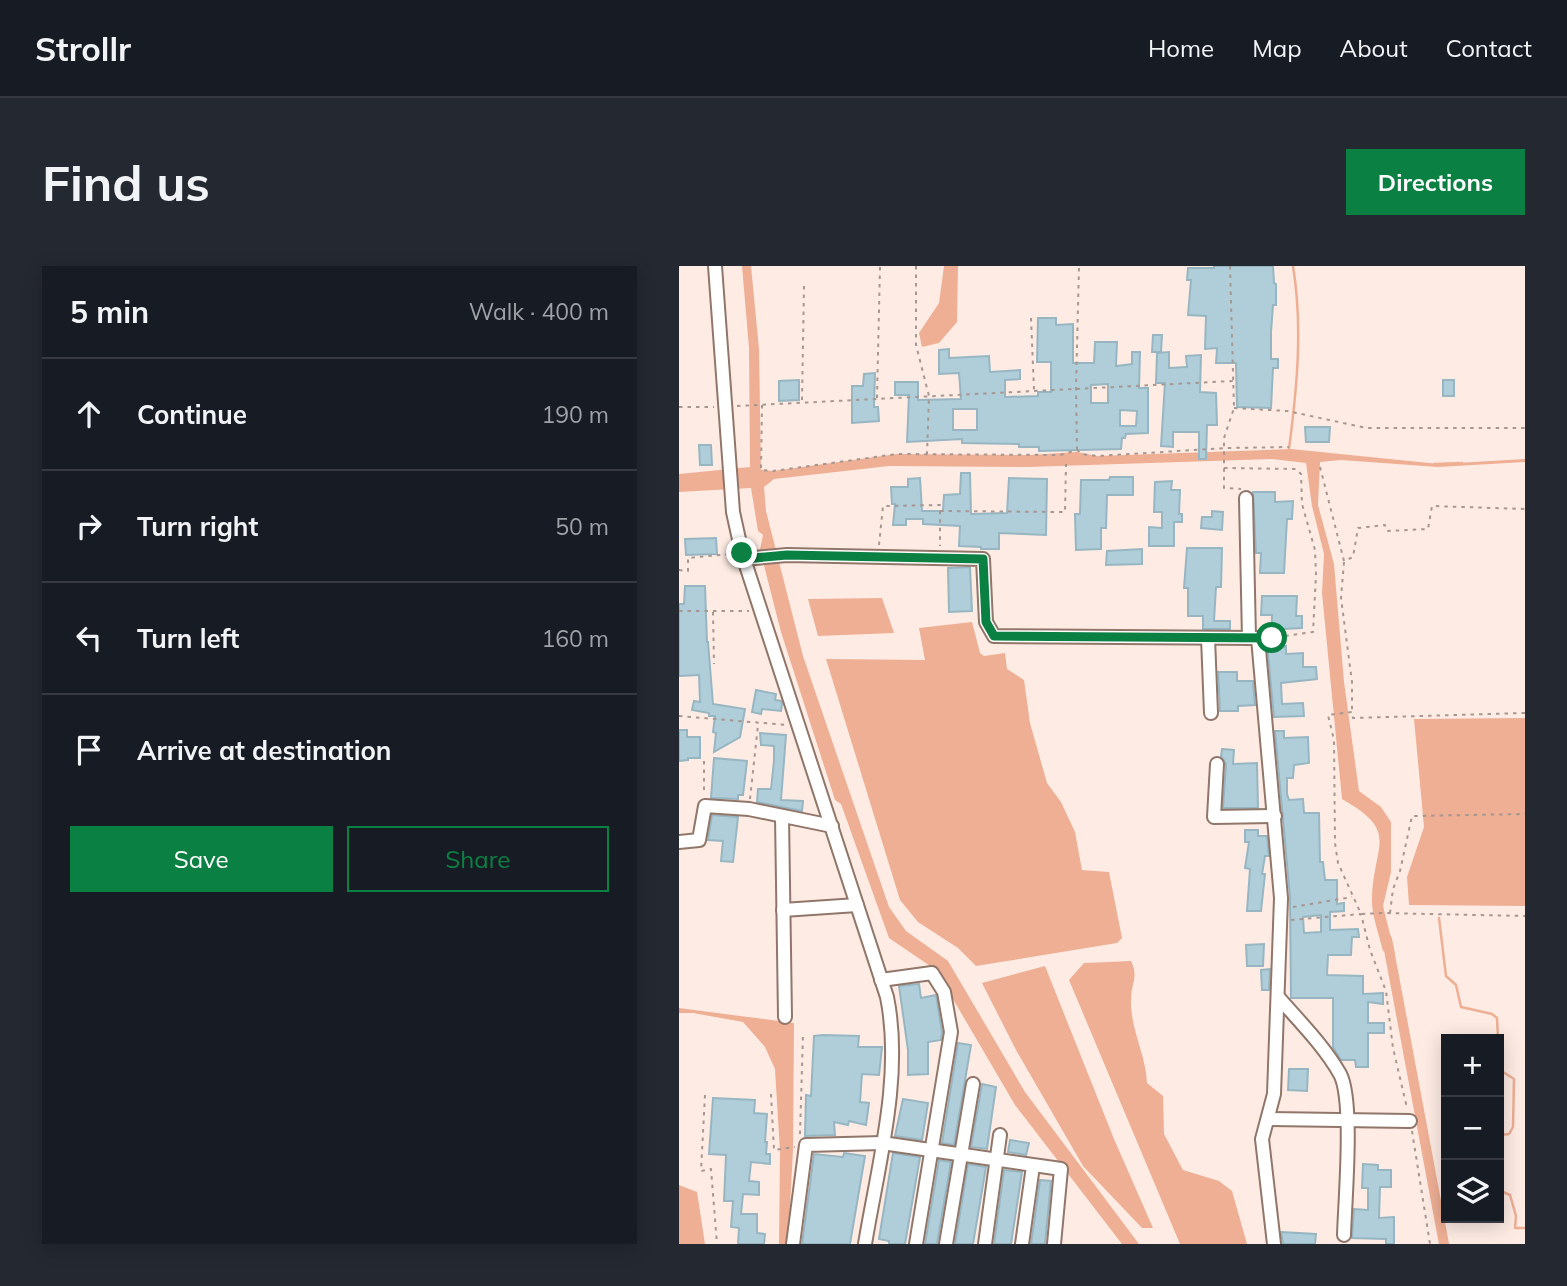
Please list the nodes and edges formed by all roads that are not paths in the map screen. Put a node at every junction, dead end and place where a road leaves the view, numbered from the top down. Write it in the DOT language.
graph roads {
  1 [pos="715,266"];
  2 [pos="1246,498"];
  3 [pos="743,556"];
  4 [pos="1208,638"];
  5 [pos="1253,638"];
  6 [pos="1211,713"];
  7 [pos="1217,764"];
  8 [pos="782,816"];
  9 [pos="1275,816"];
  10 [pos="832,826"];
  11 [pos="679,842"];
  12 [pos="857,905"];
  13 [pos="783,910"];
  14 [pos="881,980"];
  15 [pos="1279,998"];
  16 [pos="785,1017"];
  17 [pos="972,1084"];
  18 [pos="1268,1119"];
  19 [pos="1347,1120"];
  20 [pos="1411,1121"];
  21 [pos="1000,1135"];
  22 [pos="882,1143"];
  23 [pos="931,1150"];
  24 [pos="961,1155"];
  25 [pos="997,1160"];
  26 [pos="1033,1166"];
  27 [pos="1343,1235"];
  28 [pos="793,1244"];
  29 [pos="865,1244"];
  30 [pos="916,1244"];
  31 [pos="946,1244"];
  32 [pos="985,1244"];
  33 [pos="1022,1244"];
  34 [pos="1054,1244"];
  35 [pos="1274,1244"];
  1 -- 3 [label="street"];
  2 -- 5 [label="street"];
  3 -- 4 [label="street"];
  3 -- 10 [label="street"];
  4 -- 5 [label="street"];
  4 -- 6 [label="street"];
  5 -- 9 [label="street"];
  7 -- 9 [label="street"];
  8 -- 10 [label="street"];
  8 -- 11 [label="street"];
  8 -- 13 [label="street"];
  9 -- 15 [label="street"];
  10 -- 12 [label="street"];
  12 -- 13 [label="street"];
  12 -- 14 [label="street"];
  13 -- 16 [label="street"];
  14 -- 22 [label="street"];
  14 -- 23 [label="street"];
  15 -- 18 [label="street"];
  15 -- 19 [label="street"];
  17 -- 24 [label="street"];
  18 -- 19 [label="street"];
  18 -- 35 [label="street"];
  19 -- 20 [label="street"];
  19 -- 27 [label="street"];
  21 -- 25 [label="street"];
  22 -- 23 [label="street"];
  22 -- 28 [label="street"];
  22 -- 29 [label="street"];
  23 -- 24 [label="street"];
  23 -- 30 [label="street"];
  24 -- 25 [label="street"];
  24 -- 31 [label="street"];
  25 -- 26 [label="street"];
  25 -- 32 [label="street"];
  26 -- 33 [label="street"];
  26 -- 34 [label="street"];
}
